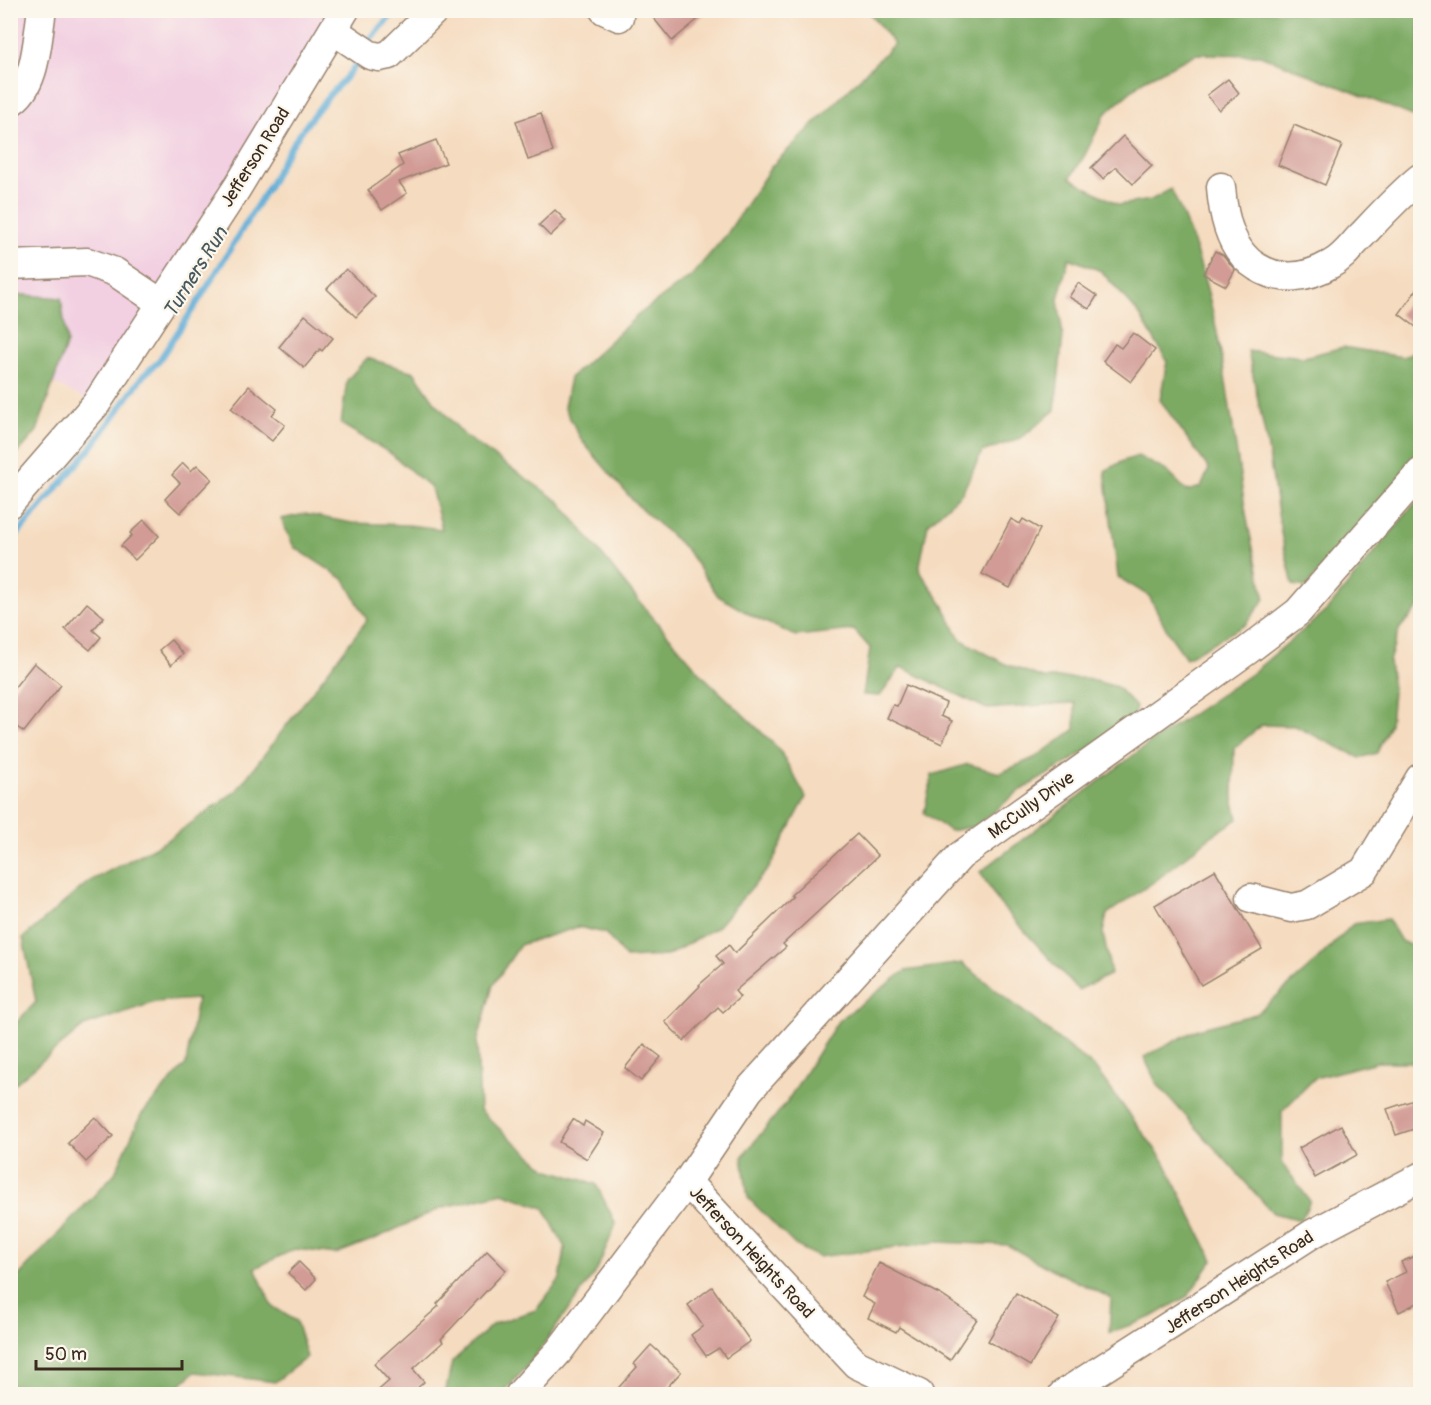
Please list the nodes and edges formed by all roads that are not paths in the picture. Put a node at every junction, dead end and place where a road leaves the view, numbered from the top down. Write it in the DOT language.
graph roads {
  1 [pos="42,10"];
  2 [pos="435,10"];
  3 [pos="339,20"];
  4 [pos="10,102"];
  5 [pos="1420,178"];
  6 [pos="1221,187"];
  7 [pos="10,265"];
  8 [pos="161,303"];
  9 [pos="1420,473"];
  10 [pos="10,503"];
  11 [pos="1420,778"];
  12 [pos="1251,898"];
  13 [pos="1420,1177"];
  14 [pos="687,1182"];
  15 [pos="520,1395"];
  16 [pos="919,1395"];
  17 [pos="1063,1395"];
  1 -- 4 [label="street"];
  2 -- 3 [label="street"];
  3 -- 8 [label="street, Jefferson Road"];
  5 -- 6 [label="street"];
  7 -- 8 [label="street"];
  8 -- 10 [label="street, Jefferson Road"];
  9 -- 14 [label="street, McCully Drive"];
  11 -- 12 [label="street"];
  13 -- 17 [label="street, Jefferson Heights Road"];
  14 -- 15 [label="street, Jefferson Heights Road"];
  14 -- 16 [label="street, Jefferson Heights Road"];
}
